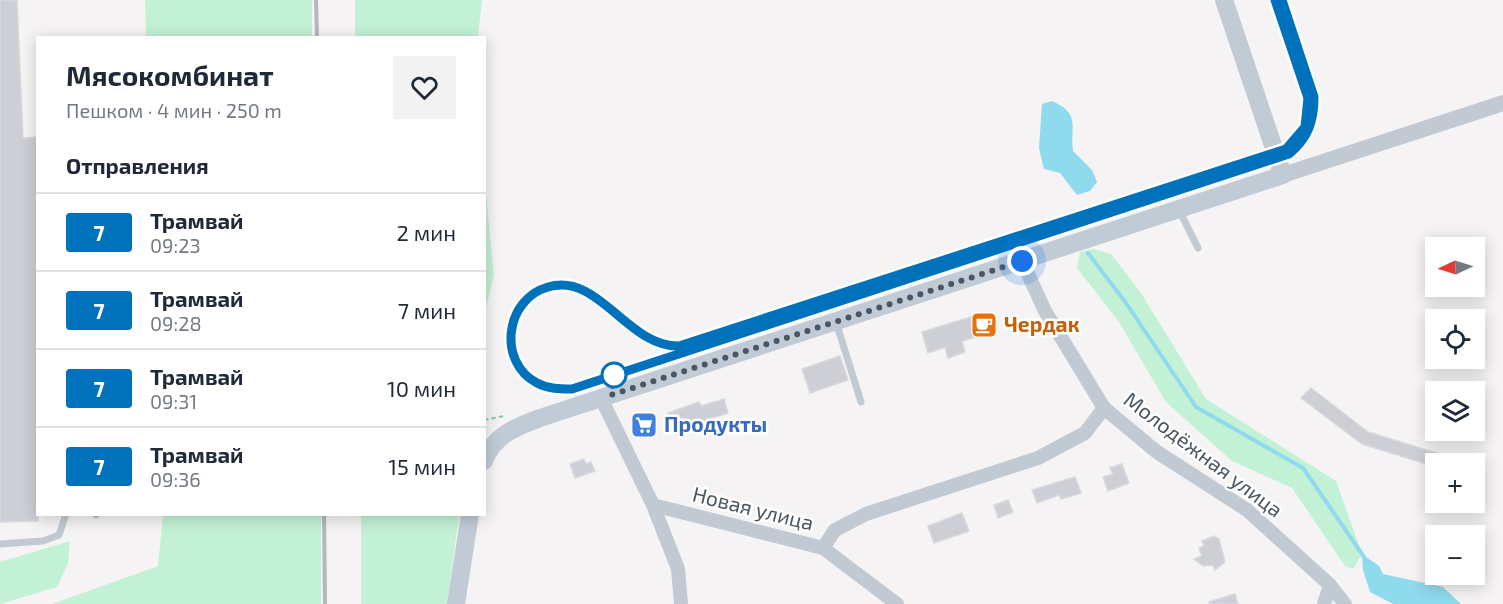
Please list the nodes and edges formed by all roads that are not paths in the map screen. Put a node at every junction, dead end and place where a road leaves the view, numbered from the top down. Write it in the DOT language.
graph roads {
  1 [pos="1224,0"];
  2 [pos="1503,103"];
  3 [pos="1283,175"];
  4 [pos="1179,210"];
  5 [pos="1198,248"];
  6 [pos="1022,261"];
  7 [pos="836,322"];
  8 [pos="601,398"];
  9 [pos="861,402"];
  10 [pos="1104,408"];
  11 [pos="486,458"];
  12 [pos="653,505"];
  13 [pos="65,516"];
  14 [pos="470,516"];
  15 [pos="0,544"];
  16 [pos="823,548"];
  17 [pos="1330,585"];
  18 [pos="456,604"];
  19 [pos="681,604"];
  20 [pos="897,604"];
  21 [pos="1324,604"];
  22 [pos="1345,604"];
  1 -- 3 [label="main road"];
  2 -- 3 [label="street"];
  3 -- 4 [label="main road"];
  4 -- 5 [label="lane"];
  4 -- 6 [label="main road"];
  6 -- 7 [label="main road"];
  6 -- 10 [label="street, Молодёжная улица"];
  7 -- 8 [label="main road"];
  7 -- 9 [label="lane"];
  8 -- 11 [label="main road"];
  8 -- 12 [label="street"];
  10 -- 16 [label="street"];
  10 -- 17 [label="street, Молодёжная улица"];
  12 -- 16 [label="street, Новая улица"];
  12 -- 19 [label="street"];
  13 -- 15 [label="lane"];
  14 -- 18 [label="main road"];
  16 -- 20 [label="street, Новая улица"];
  17 -- 21 [label="street"];
  17 -- 22 [label="street, Молодёжная улица"];
}
